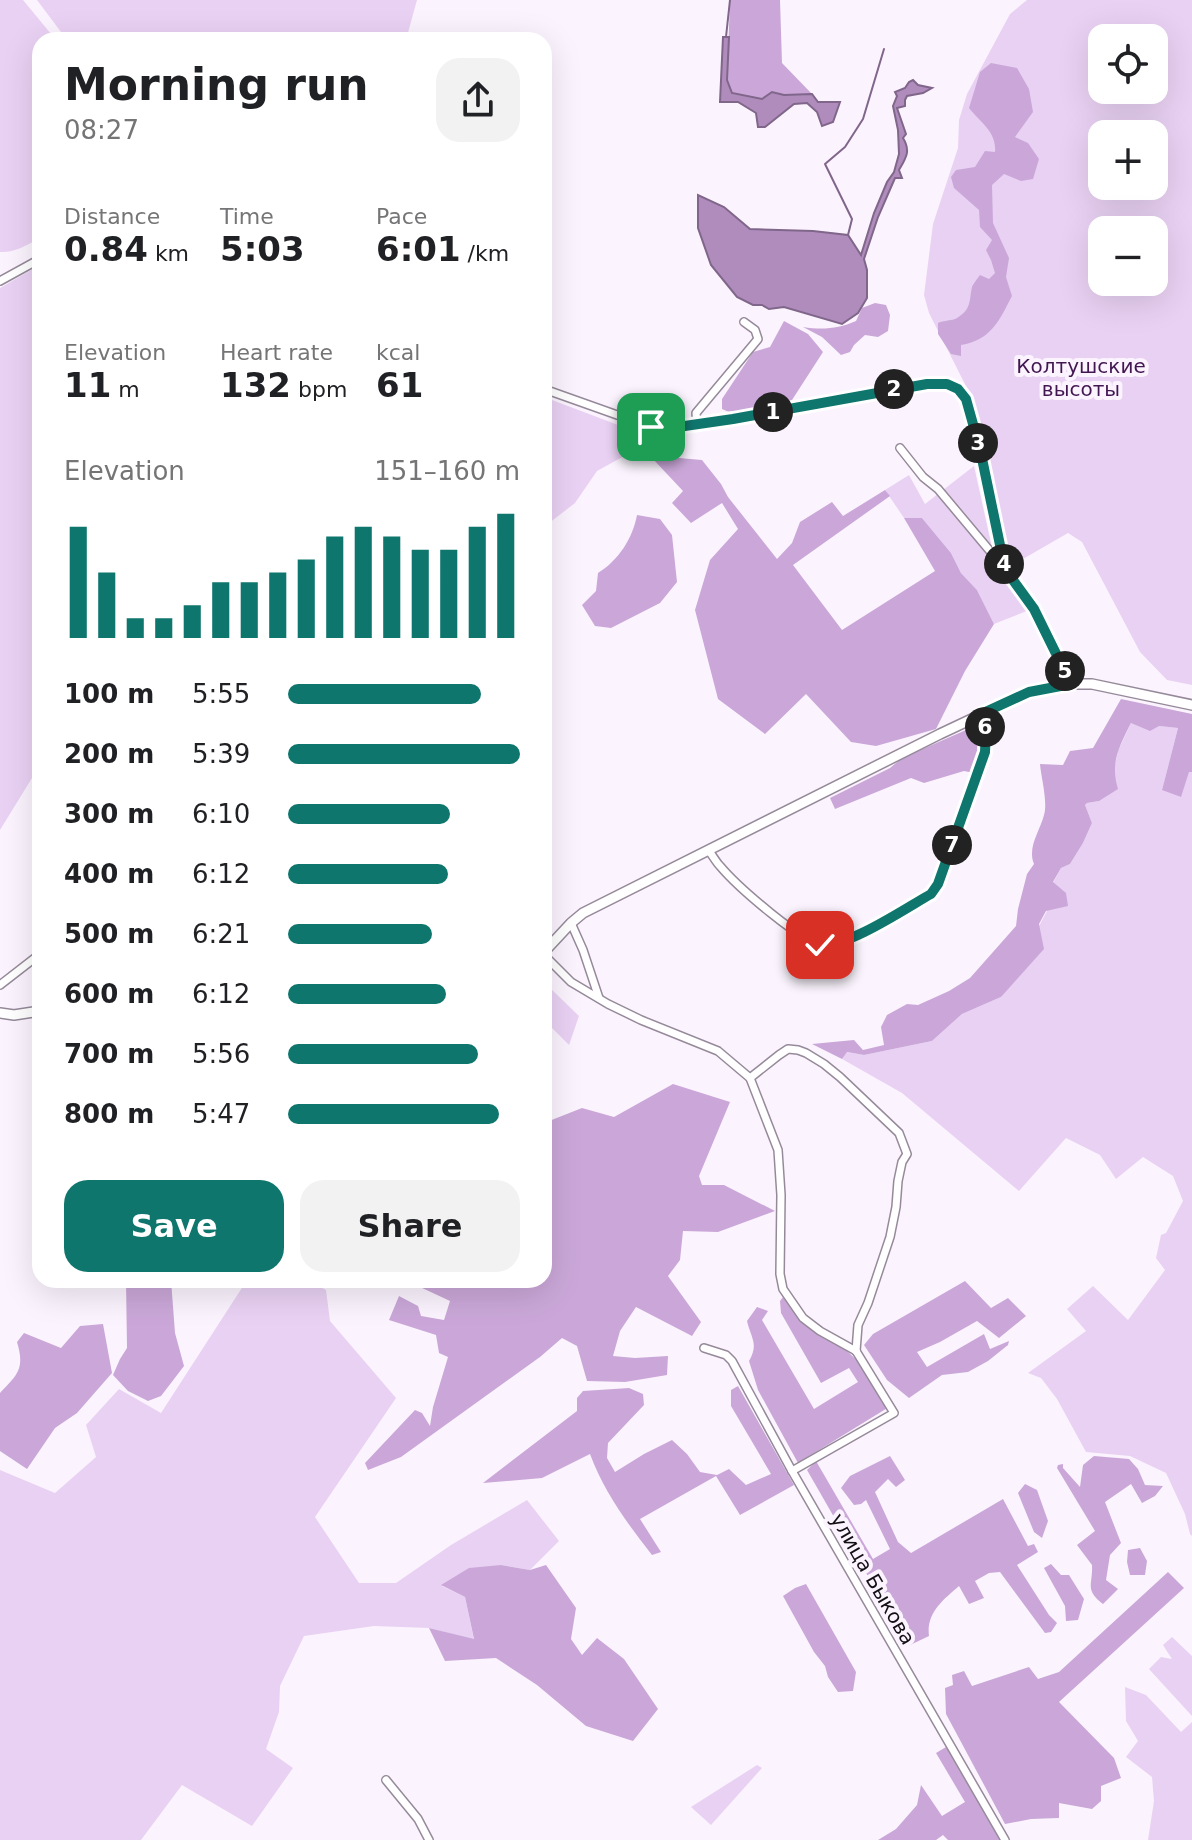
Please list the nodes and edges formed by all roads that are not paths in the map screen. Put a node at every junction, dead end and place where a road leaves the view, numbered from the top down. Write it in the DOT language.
graph roads {
  1 [pos="32,263"];
  2 [pos="0,281"];
  3 [pos="744,322"];
  4 [pos="552,392"];
  5 [pos="697,425"];
  6 [pos="900,448"];
  7 [pos="1005,569"];
  8 [pos="1071,684"];
  9 [pos="1192,705"];
  10 [pos="981,714"];
  11 [pos="709,851"];
  12 [pos="571,923"];
  13 [pos="552,944"];
  14 [pos="32,960"];
  15 [pos="552,962"];
  16 [pos="0,985"];
  17 [pos="599,998"];
  18 [pos="32,1012"];
  19 [pos="0,1013"];
  20 [pos="750,1078"];
  21 [pos="704,1348"];
  22 [pos="856,1351"];
  23 [pos="792,1471"];
  24 [pos="386,1780"];
  25 [pos="429,1840"];
  26 [pos="1005,1840"];
  1 -- 2 [label="street"];
  3 -- 5 [label="street"];
  4 -- 5 [label="street"];
  5 -- 7 [label="street"];
  6 -- 7 [label="street"];
  7 -- 8 [label="street"];
  8 -- 9 [label="street"];
  8 -- 10 [label="street"];
  10 -- 11 [label="street"];
  10 -- 11 [label="street"];
  11 -- 12 [label="street"];
  12 -- 13 [label="street"];
  12 -- 17 [label="street"];
  14 -- 16 [label="street"];
  15 -- 17 [label="street"];
  17 -- 20 [label="street"];
  18 -- 19 [label="street"];
  20 -- 22 [label="street"];
  20 -- 22 [label="street"];
  21 -- 23 [label="street, улица Быкова"];
  22 -- 23 [label="street"];
  23 -- 26 [label="street, улица Быкова"];
  24 -- 25 [label="street"];
}
